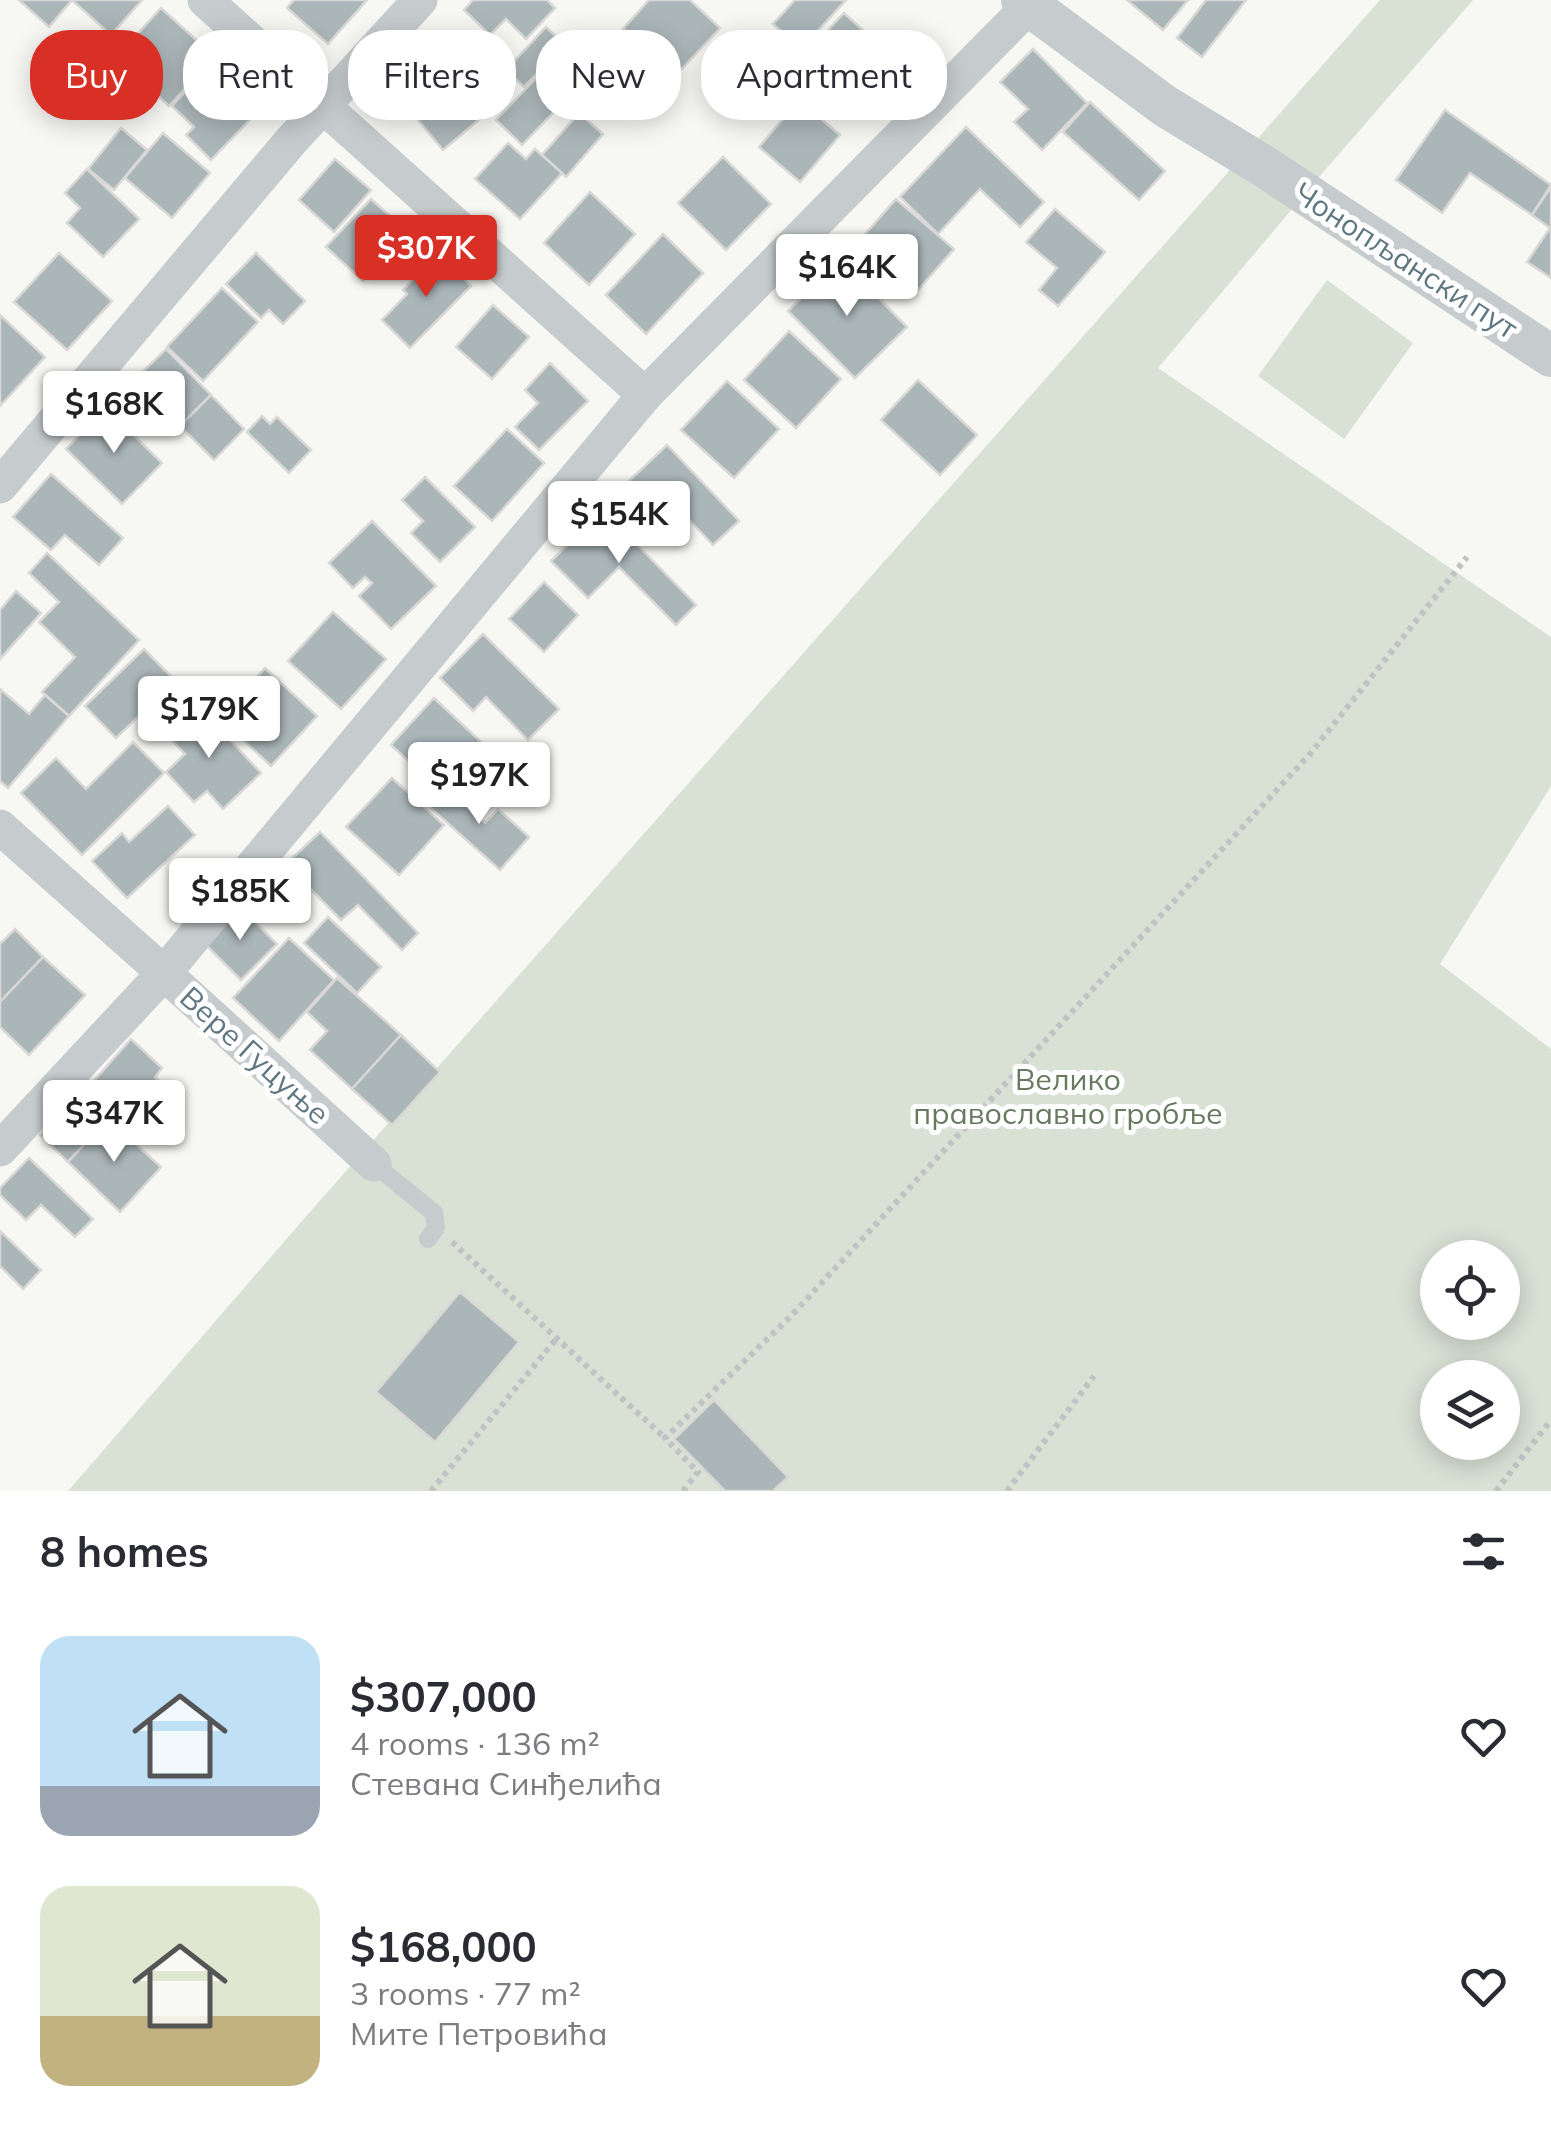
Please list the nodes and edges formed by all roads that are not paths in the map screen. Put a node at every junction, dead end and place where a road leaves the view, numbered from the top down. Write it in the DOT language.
graph roads {
  1 [pos="205,0"];
  2 [pos="420,0"];
  3 [pos="1029,2"];
  4 [pos="238,30"];
  5 [pos="328,101"];
  6 [pos="328,111"];
  7 [pos="310,120"];
  8 [pos="1551,356"];
  9 [pos="644,395"];
  10 [pos="0,486"];
  11 [pos="0,827"];
  12 [pos="164,973"];
  13 [pos="0,1150"];
  14 [pos="374,1164"];
  15 [pos="432,1233"];
  1 -- 4 [label="street"];
  2 -- 5 [label="street"];
  3 -- 8 [label="street, Чонопљански пут"];
  3 -- 9 [label="street"];
  6 -- 9 [label="street"];
  7 -- 10 [label="street"];
  9 -- 12 [label="street"];
  11 -- 12 [label="street, Вере Гуцуње"];
  12 -- 13 [label="street"];
  12 -- 14 [label="street, Вере Гуцуње"];
  14 -- 15 [label="lane"];
}
